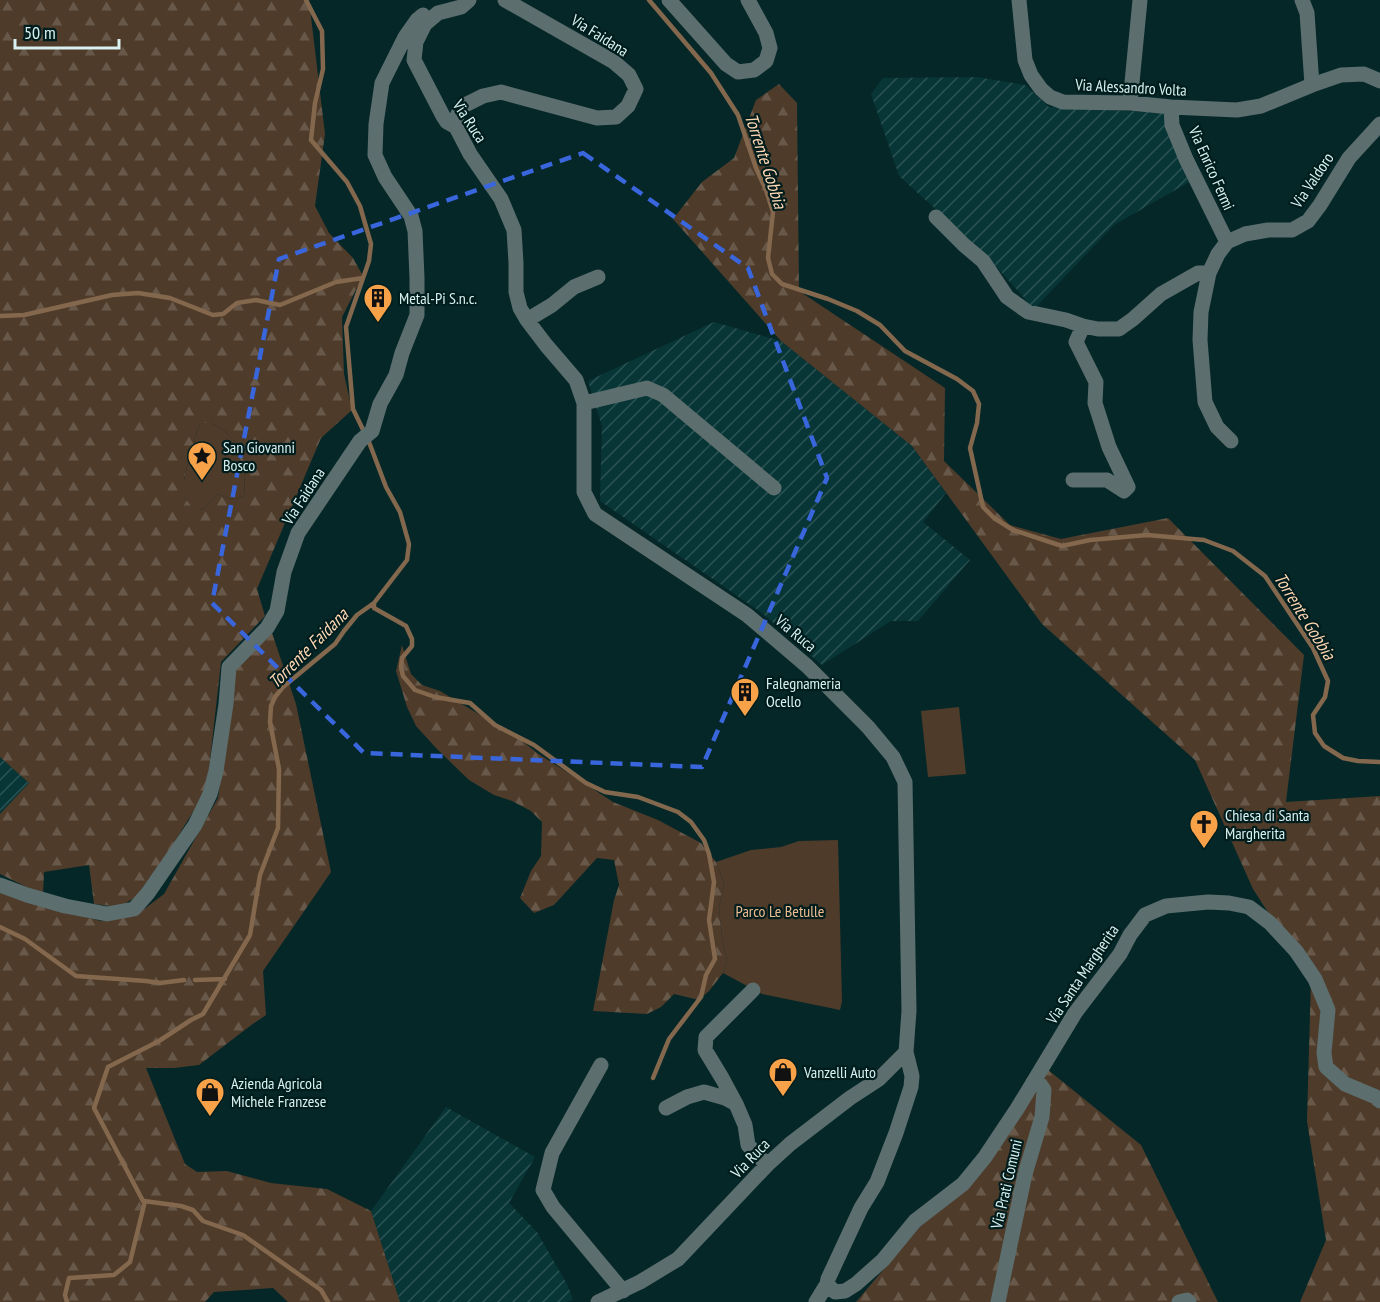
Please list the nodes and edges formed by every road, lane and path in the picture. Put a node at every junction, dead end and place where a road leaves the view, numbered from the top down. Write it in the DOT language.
graph roads {
  1 [pos="471,0"];
  2 [pos="505,0"];
  3 [pos="669,0"];
  4 [pos="748,0"];
  5 [pos="1019,0"];
  6 [pos="1140,0"];
  7 [pos="1302,0"];
  8 [pos="1380,81"];
  9 [pos="1312,85"];
  10 [pos="1130,103"];
  11 [pos="1171,107"];
  12 [pos="1380,124"];
  13 [pos="456,127"];
  14 [pos="936,217"];
  15 [pos="1227,242"];
  16 [pos="1209,273"];
  17 [pos="598,277"];
  18 [pos="527,320"];
  19 [pos="1083,326"];
  20 [pos="584,403"];
  21 [pos="1231,441"];
  22 [pos="1072,480"];
  23 [pos="774,488"];
  24 [pos="0,885"];
  25 [pos="753,990"];
  26 [pos="906,1052"];
  27 [pos="601,1065"];
  28 [pos="1033,1082"];
  29 [pos="1380,1101"];
  30 [pos="736,1104"];
  31 [pos="666,1108"];
  32 [pos="767,1165"];
  33 [pos="828,1284"];
  34 [pos="623,1291"];
  35 [pos="598,1302"];
  36 [pos="816,1302"];
  37 [pos="998,1302"];
  38 [pos="1179,1302"];
  39 [pos="1189,1302"];
  1 -- 13 [label="street, Via Ruca"];
  1 -- 24 [label="street, Via Faidana"];
  2 -- 13 [label="street, Via Faidana"];
  3 -- 4 [label="street"];
  5 -- 10 [label="street, Via Alessandro Volta"];
  6 -- 10 [label="street"];
  7 -- 9 [label="street"];
  8 -- 9 [label="street, Via Alessandro Volta"];
  9 -- 11 [label="street, Via Alessandro Volta"];
  10 -- 11 [label="street, Via Alessandro Volta"];
  11 -- 15 [label="street, Via Enrico Fermi"];
  12 -- 15 [label="street, Via Valdoro"];
  13 -- 18 [label="street, Via Ruca"];
  14 -- 19 [label="street"];
  15 -- 16 [label="street"];
  16 -- 19 [label="street"];
  16 -- 21 [label="street"];
  17 -- 18 [label="street"];
  18 -- 20 [label="street, Via Ruca"];
  19 -- 22 [label="street"];
  20 -- 23 [label="street"];
  20 -- 26 [label="street, Via Ruca"];
  25 -- 30 [label="street"];
  26 -- 32 [label="street, Via Ruca"];
  26 -- 33 [label="street, Via Ruca"];
  27 -- 34 [label="street"];
  28 -- 29 [label="street, Via Santa Margherita"];
  28 -- 33 [label="street, Via Santa Margherita"];
  28 -- 37 [label="street, Via Prati Comuni"];
  30 -- 31 [label="street"];
  30 -- 32 [label="street"];
  32 -- 34 [label="street, Via Ruca"];
  33 -- 36 [label="street"];
  34 -- 35 [label="street, Via Ruca"];
  38 -- 39 [label="street"];
}
